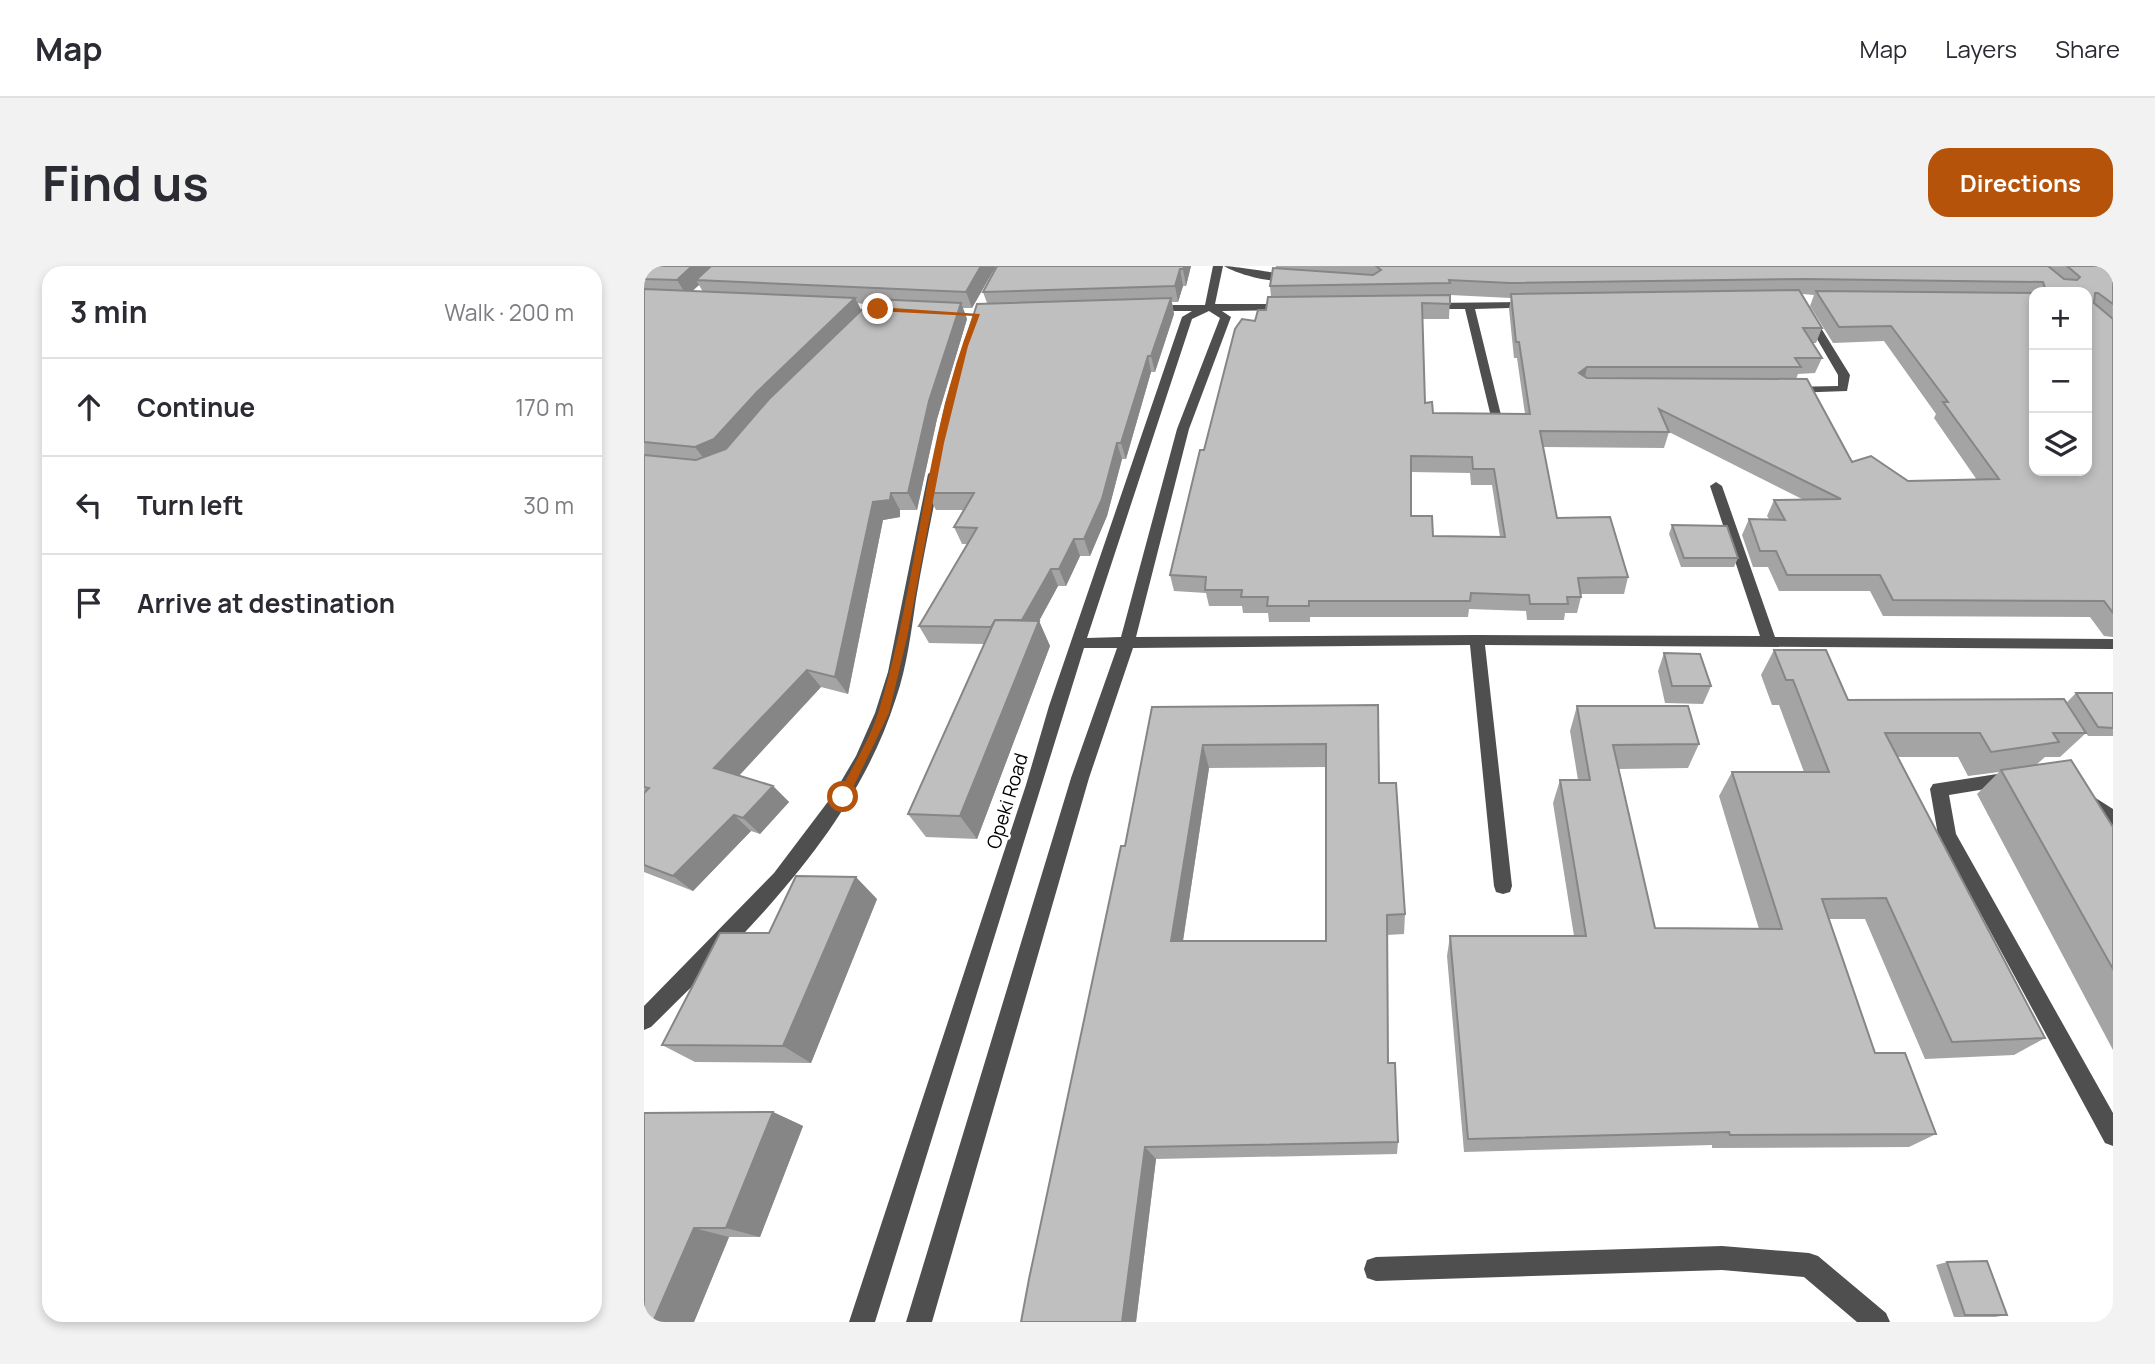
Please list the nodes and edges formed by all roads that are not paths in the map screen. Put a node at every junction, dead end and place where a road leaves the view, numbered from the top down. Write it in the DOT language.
graph roads {
  1 [pos="1218,266"];
  2 [pos="1228,266"];
  3 [pos="1277,266"];
  4 [pos="1260,276"];
  5 [pos="1310,280"];
  6 [pos="1798,300"];
  7 [pos="1552,304"];
  8 [pos="1416,306"];
  9 [pos="1469,306"];
  10 [pos="1209,307"];
  11 [pos="1306,307"];
  12 [pos="1139,309"];
  13 [pos="1783,390"];
  14 [pos="1495,415"];
  15 [pos="1167,427"];
  16 [pos="937,457"];
  17 [pos="1716,486"];
  18 [pos="1477,640"];
  19 [pos="1127,642"];
  20 [pos="1077,643"];
  21 [pos="1770,643"];
  22 [pos="2113,643"];
  23 [pos="2035,776"];
  24 [pos="2069,787"];
  25 [pos="2113,819"];
  26 [pos="1503,886"];
  27 [pos="644,1020"];
  28 [pos="2113,1135"];
  29 [pos="1376,1269"];
  30 [pos="862,1322"];
  31 [pos="919,1322"];
  32 [pos="1877,1322"];
  1 -- 10 [label="street"];
  2 -- 4 [label="street"];
  3 -- 4 [label="street"];
  4 -- 5 [label="street"];
  6 -- 13 [label="street"];
  7 -- 9 [label="street"];
  8 -- 9 [label="street"];
  9 -- 14 [label="street"];
  10 -- 11 [label="street"];
  10 -- 12 [label="street"];
  10 -- 15 [label="street, Opeki Road"];
  10 -- 15 [label="street, Opeki Road"];
  15 -- 19 [label="street, Opeki Road"];
  15 -- 20 [label="street, Opeki Road"];
  16 -- 27 [label="street"];
  17 -- 21 [label="street"];
  18 -- 19 [label="street"];
  18 -- 21 [label="street"];
  18 -- 26 [label="street"];
  19 -- 20 [label="street"];
  19 -- 31 [label="street, Opeki Road"];
  20 -- 30 [label="street, Opeki Road"];
  21 -- 22 [label="street"];
  23 -- 28 [label="street"];
  24 -- 25 [label="street"];
  29 -- 32 [label="street"];
}
